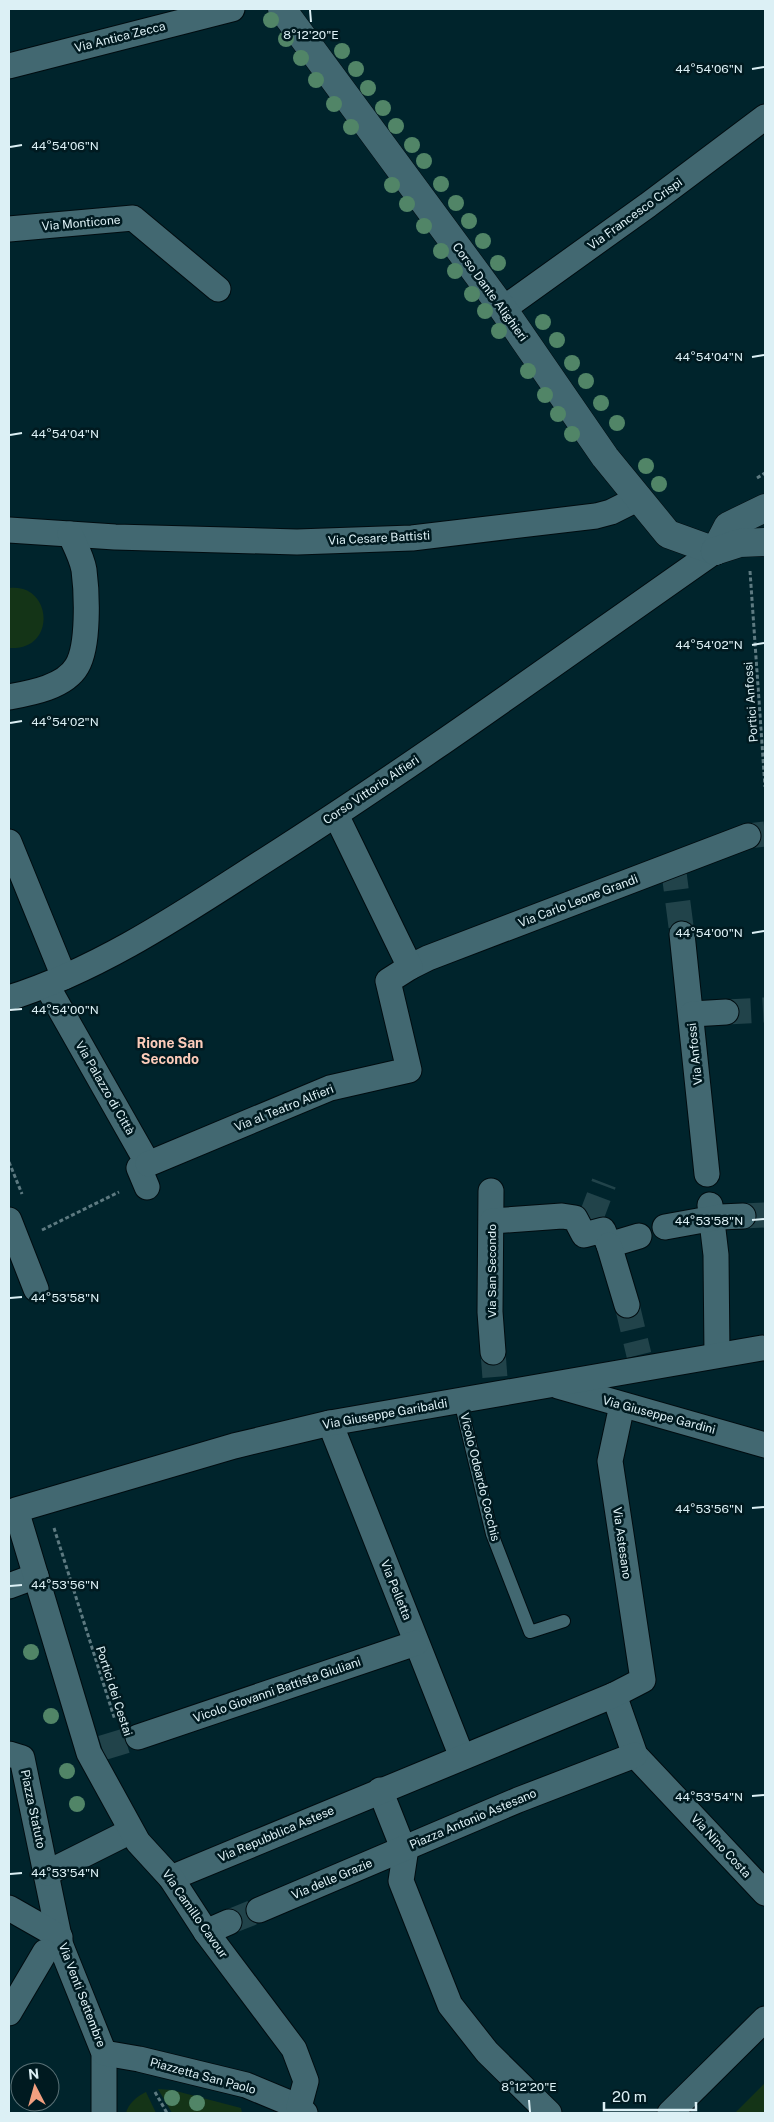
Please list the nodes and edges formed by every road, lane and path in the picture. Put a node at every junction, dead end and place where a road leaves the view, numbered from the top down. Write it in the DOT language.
graph roads {
  1 [pos="232,9"];
  2 [pos="282,9"];
  3 [pos="9,66"];
  4 [pos="765,116"];
  5 [pos="9,229"];
  6 [pos="218,289"];
  7 [pos="503,309"];
  8 [pos="639,498"];
  9 [pos="765,508"];
  10 [pos="9,530"];
  11 [pos="70,534"];
  12 [pos="765,542"];
  13 [pos="716,551"];
  14 [pos="750,565"];
  15 [pos="9,697"];
  16 [pos="765,787"];
  17 [pos="336,815"];
  18 [pos="748,836"];
  19 [pos="9,842"];
  20 [pos="682,934"];
  21 [pos="419,963"];
  22 [pos="55,982"];
  23 [pos="9,998"];
  24 [pos="726,1012"];
  25 [pos="692,1014"];
  26 [pos="707,1174"];
  27 [pos="139,1180"];
  28 [pos="491,1191"];
  29 [pos="9,1220"];
  30 [pos="492,1220"];
  31 [pos="665,1227"];
  32 [pos="40,1232"];
  33 [pos="638,1236"];
  34 [pos="609,1245"];
  35 [pos="36,1289"];
  36 [pos="627,1305"];
  37 [pos="762,1348"];
  38 [pos="493,1352"];
  39 [pos="717,1354"];
  40 [pos="552,1385"];
  41 [pos="460,1401"];
  42 [pos="622,1405"];
  43 [pos="330,1423"];
  44 [pos="765,1445"];
  45 [pos="16,1510"];
  46 [pos="52,1521"];
  47 [pos="36,1576"];
  48 [pos="9,1586"];
  49 [pos="564,1621"];
  50 [pos="416,1643"];
  51 [pos="614,1695"];
  52 [pos="116,1725"];
  53 [pos="138,1737"];
  54 [pos="9,1754"];
  55 [pos="635,1755"];
  56 [pos="462,1757"];
  57 [pos="380,1790"];
  58 [pos="131,1831"];
  59 [pos="406,1848"];
  60 [pos="46,1873"];
  61 [pos="171,1878"];
  62 [pos="765,1893"];
  63 [pos="9,1908"];
  64 [pos="259,1910"];
  65 [pos="229,1922"];
  66 [pos="206,1932"];
  67 [pos="52,1944"];
  68 [pos="9,2013"];
  69 [pos="765,2019"];
  70 [pos="104,2053"];
  71 [pos="302,2110"];
  72 [pos="104,2113"];
  73 [pos="549,2113"];
  74 [pos="670,2113"];
  1 -- 3 [label="street, Via Antica Zecca"];
  2 -- 7 [label="street, Corso Dante Alighieri"];
  4 -- 7 [label="street, Via Francesco Crispi"];
  5 -- 6 [label="street, Via Monticone"];
  7 -- 8 [label="street, Corso Dante Alighieri"];
  8 -- 11 [label="street, Via Cesare Battisti"];
  8 -- 13 [label="street, Corso Dante Alighieri"];
  9 -- 13 [label="street, Corso Vittorio Alfieri"];
  10 -- 11 [label="street, Via Cesare Battisti"];
  11 -- 15 [label="street"];
  12 -- 13 [label="street, Corso Vittorio Alfieri"];
  13 -- 17 [label="street, Corso Vittorio Alfieri"];
  14 -- 16 [label="path, Portici Anfossi"];
  17 -- 21 [label="street"];
  17 -- 22 [label="street, Corso Vittorio Alfieri"];
  18 -- 21 [label="street, Via Carlo Leone Grandi"];
  19 -- 22 [label="street, Via Palazzo di Città"];
  20 -- 25 [label="street, Via Anfossi"];
  21 -- 27 [label="street, Via al Teatro Alfieri"];
  22 -- 23 [label="street, Corso Vittorio Alfieri"];
  22 -- 27 [label="street, Via Palazzo di Città"];
  24 -- 25 [label="street"];
  25 -- 26 [label="street, Via Anfossi"];
  27 -- 32 [label="path"];
  28 -- 30 [label="street, Via San Secondo"];
  29 -- 35 [label="street"];
  30 -- 34 [label="street"];
  30 -- 38 [label="street, Via San Secondo"];
  31 -- 39 [label="street"];
  33 -- 34 [label="street"];
  34 -- 36 [label="street"];
  37 -- 39 [label="street, Via Giuseppe Garibaldi"];
  39 -- 40 [label="street, Via Giuseppe Garibaldi"];
  40 -- 41 [label="street, Via Giuseppe Garibaldi"];
  40 -- 42 [label="street, Via Giuseppe Gardini"];
  41 -- 43 [label="street, Via Giuseppe Garibaldi"];
  41 -- 49 [label="lane, Vicolo Odoardo Cocchis"];
  42 -- 44 [label="street, Via Giuseppe Gardini"];
  42 -- 51 [label="street, Via Astesano"];
  43 -- 45 [label="street, Via Giuseppe Garibaldi"];
  43 -- 50 [label="street, Via Pelletta"];
  45 -- 47 [label="street, Via Camillo Cavour"];
  46 -- 52 [label="path, Portici dei Cestai"];
  47 -- 48 [label="street"];
  47 -- 58 [label="street, Via Camillo Cavour"];
  50 -- 53 [label="street, Vicolo Giovanni Battista Giuliani"];
  50 -- 56 [label="street, Via Pelletta"];
  51 -- 55 [label="street"];
  51 -- 56 [label="street"];
  54 -- 60 [label="street, Piazza Statuto"];
  55 -- 59 [label="street, Piazza Antonio Astesano"];
  55 -- 62 [label="street, Via Nino Costa"];
  56 -- 57 [label="street"];
  57 -- 59 [label="street, Piazza Antonio Astesano"];
  57 -- 61 [label="street, Via Repubblica Astese"];
  58 -- 60 [label="street"];
  58 -- 61 [label="street, Via Camillo Cavour"];
  59 -- 64 [label="street, Via delle Grazie"];
  59 -- 73 [label="street"];
  60 -- 67 [label="street, Piazza Statuto"];
  61 -- 66 [label="street, Via Camillo Cavour"];
  63 -- 67 [label="street"];
  65 -- 66 [label="street"];
  66 -- 71 [label="street, Via Camillo Cavour"];
  67 -- 68 [label="street"];
  67 -- 70 [label="street, Via Venti Settembre"];
  69 -- 74 [label="street"];
  70 -- 71 [label="street, Piazzetta San Paolo"];
  70 -- 72 [label="street, Via Venti Settembre"];
}
